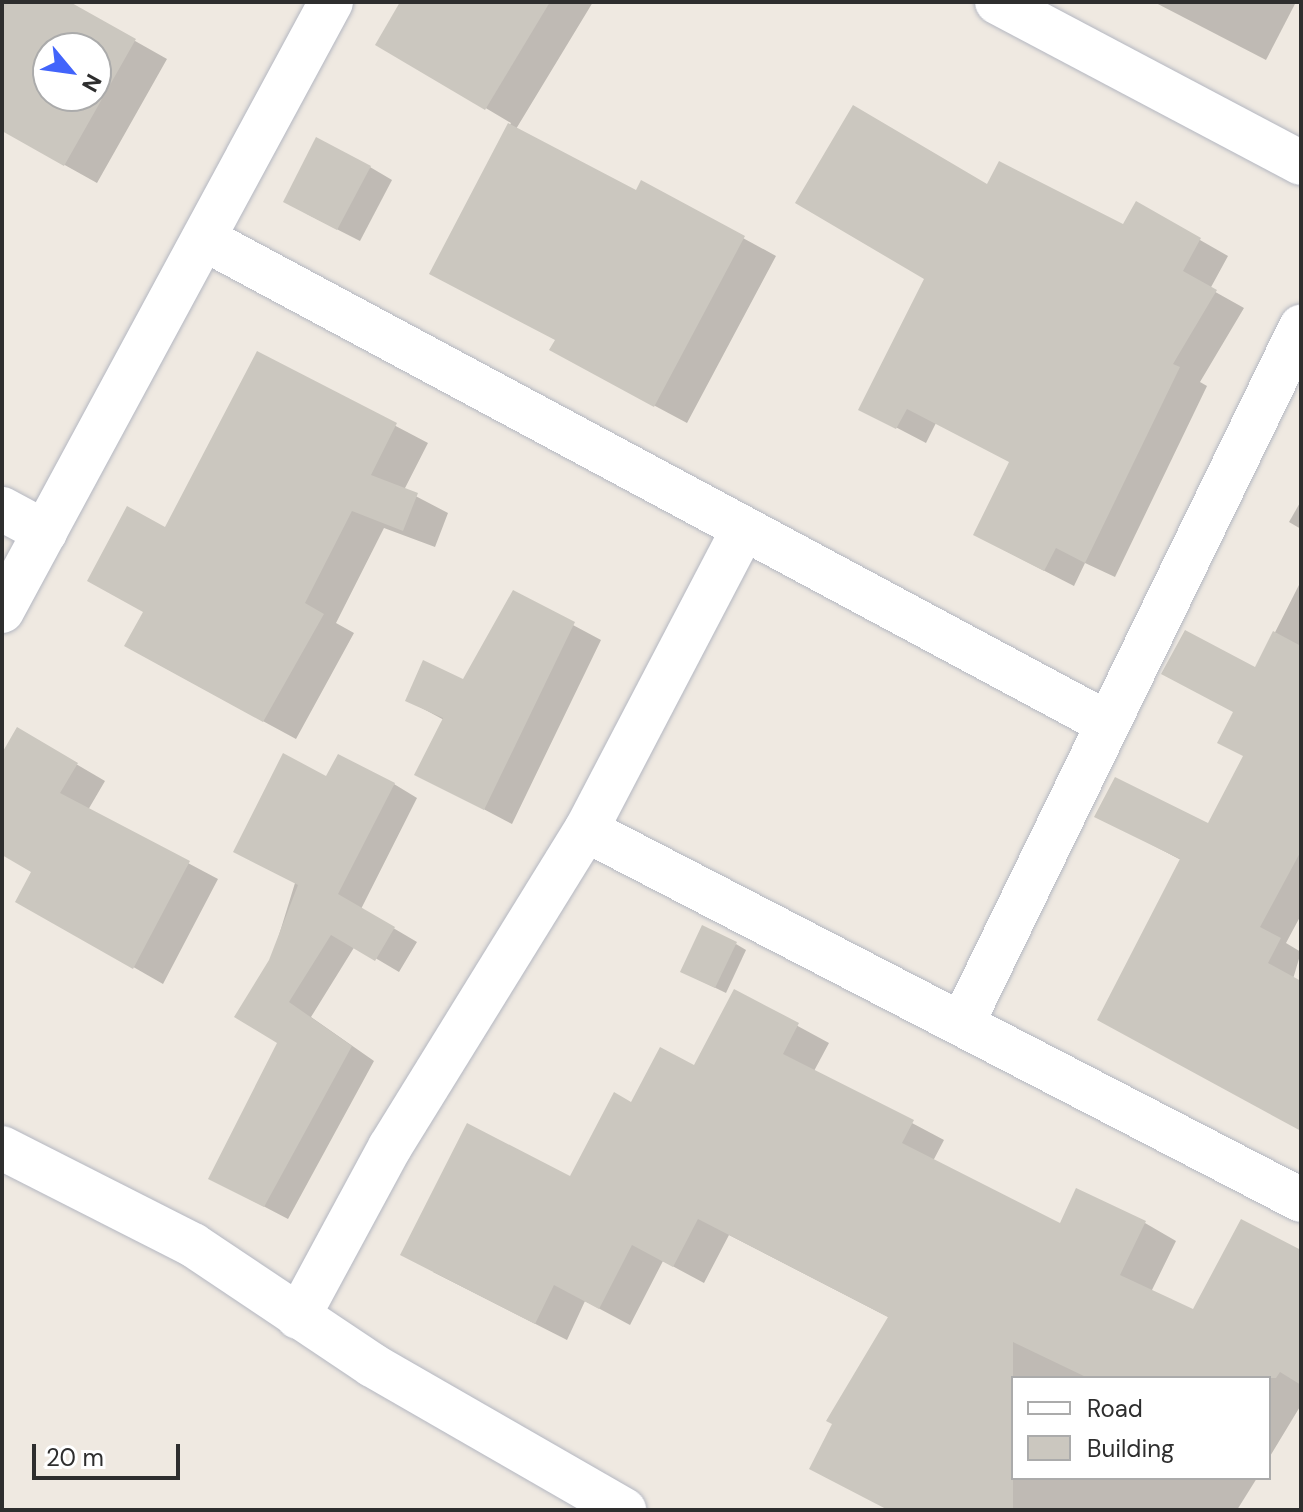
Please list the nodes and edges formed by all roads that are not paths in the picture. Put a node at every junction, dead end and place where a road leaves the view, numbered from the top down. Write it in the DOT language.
graph roads {
  1 [pos="331,2"];
  2 [pos="997,2"];
  3 [pos="1301,163"];
  4 [pos="208,241"];
  5 [pos="1301,327"];
  6 [pos="2,509"];
  7 [pos="45,532"];
  8 [pos="742,532"];
  9 [pos="2,611"];
  10 [pos="1105,722"];
  11 [pos="586,830"];
  12 [pos="964,1020"];
  13 [pos="2,1148"];
  14 [pos="1301,1200"];
  15 [pos="298,1317"];
  16 [pos="624,1510"];
  1 -- 4 [label="street"];
  2 -- 3 [label="street"];
  4 -- 7 [label="street"];
  4 -- 8 [label="street"];
  5 -- 10 [label="street"];
  6 -- 7 [label="street"];
  7 -- 9 [label="street"];
  8 -- 10 [label="street"];
  8 -- 11 [label="street"];
  10 -- 12 [label="street"];
  11 -- 12 [label="street"];
  11 -- 15 [label="street"];
  12 -- 14 [label="street"];
  13 -- 15 [label="street"];
  15 -- 16 [label="street"];
}
